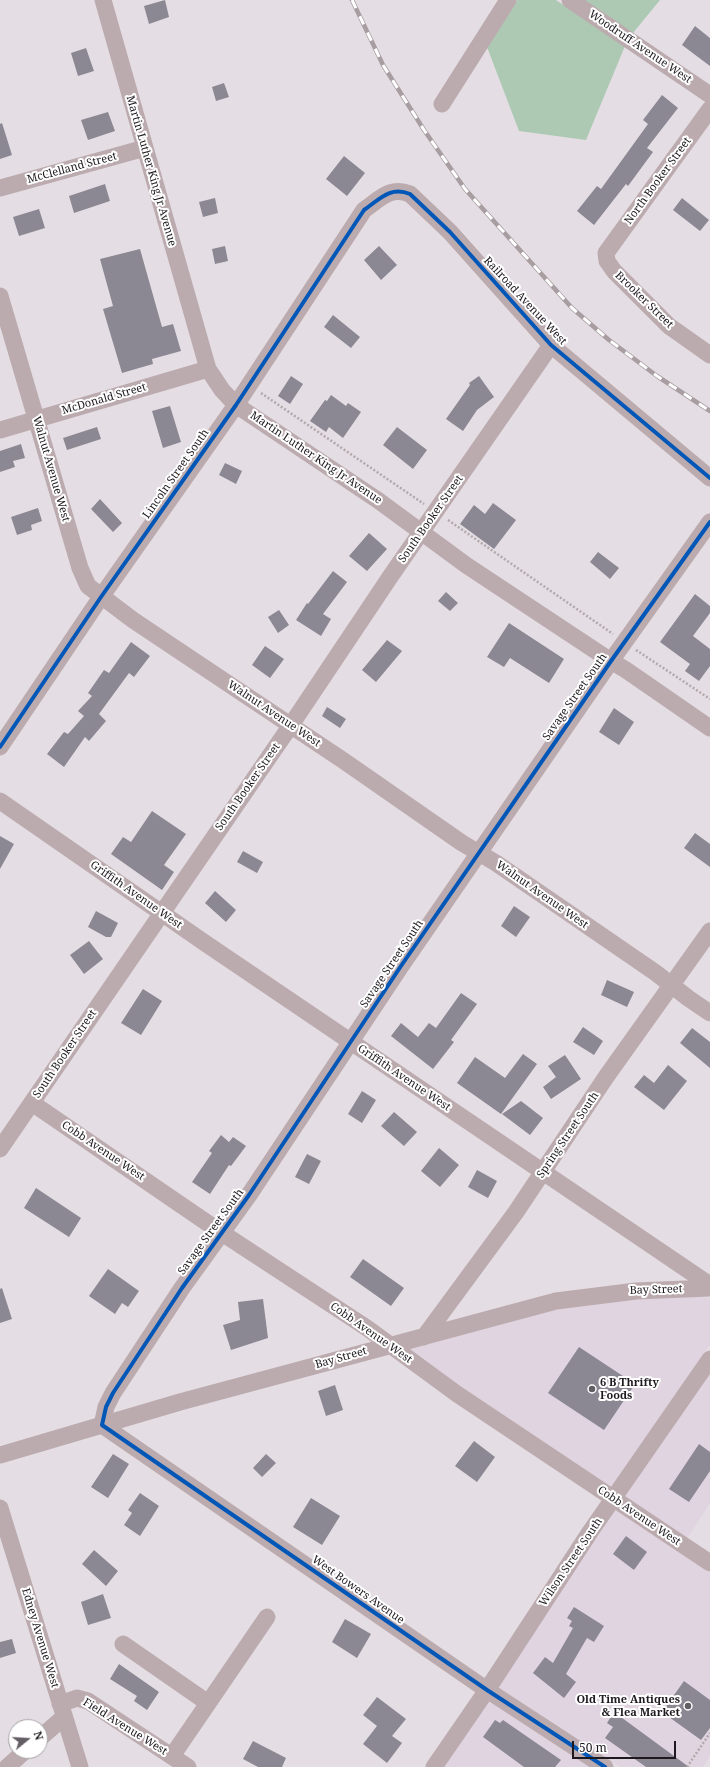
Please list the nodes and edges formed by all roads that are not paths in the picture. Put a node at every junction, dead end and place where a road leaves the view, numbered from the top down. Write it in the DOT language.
graph roads {
  1 [pos="103,0"];
  2 [pos="508,0"];
  3 [pos="570,0"];
  4 [pos="710,95"];
  5 [pos="442,104"];
  6 [pos="710,109"];
  7 [pos="145,148"];
  8 [pos="0,188"];
  9 [pos="364,210"];
  10 [pos="606,253"];
  11 [pos="0,296"];
  12 [pos="551,345"];
  13 [pos="710,355"];
  14 [pos="208,369"];
  15 [pos="236,405"];
  16 [pos="37,419"];
  17 [pos="0,430"];
  18 [pos="710,478"];
  19 [pos="710,522"];
  20 [pos="422,532"];
  21 [pos="101,597"];
  22 [pos="611,661"];
  23 [pos="291,725"];
  24 [pos="710,728"];
  25 [pos="0,747"];
  26 [pos="0,801"];
  27 [pos="479,853"];
  28 [pos="161,912"];
  29 [pos="710,931"];
  30 [pos="671,985"];
  31 [pos="710,1012"];
  32 [pos="352,1042"];
  33 [pos="32,1103"];
  34 [pos="0,1149"];
  35 [pos="543,1172"];
  36 [pos="222,1233"];
  37 [pos="710,1285"];
  38 [pos="710,1288"];
  39 [pos="424,1337"];
  40 [pos="389,1345"];
  41 [pos="710,1359"];
  42 [pos="102,1425"];
  43 [pos="0,1455"];
  44 [pos="614,1499"];
  45 [pos="0,1508"];
  46 [pos="710,1563"];
  47 [pos="267,1616"];
  48 [pos="123,1644"];
  49 [pos="487,1690"];
  50 [pos="208,1703"];
  51 [pos="62,1710"];
  52 [pos="48,1728"];
  53 [pos="172,1756"];
  54 [pos="16,1759"];
  55 [pos="7,1767"];
  56 [pos="80,1767"];
  57 [pos="188,1767"];
  58 [pos="434,1767"];
  59 [pos="605,1767"];
  1 -- 7 [label="street, Martin Luther King Jr Avenue"];
  2 -- 5 [label="street"];
  3 -- 4 [label="street, Woodruff Avenue West"];
  6 -- 10 [label="street, North Booker Street"];
  7 -- 8 [label="street, McClelland Street"];
  7 -- 14 [label="street, Martin Luther King Jr Avenue"];
  9 -- 12 [label="street, Railroad Avenue West"];
  9 -- 15 [label="street, Lincoln Street South"];
  10 -- 13 [label="street, Brooker Street"];
  11 -- 16 [label="street, Walnut Avenue West"];
  12 -- 18 [label="street, Railroad Avenue West"];
  12 -- 20 [label="street, South Booker Street"];
  14 -- 15 [label="street, Martin Luther King Jr Avenue"];
  14 -- 16 [label="street, McDonald Street"];
  15 -- 20 [label="street, Martin Luther King Jr Avenue"];
  15 -- 21 [label="street, Lincoln Street South"];
  16 -- 17 [label="street, McDonald Street"];
  16 -- 21 [label="street, Walnut Avenue West"];
  19 -- 22 [label="street, Savage Street South"];
  20 -- 22 [label="street, Martin Luther King Jr Avenue"];
  20 -- 23 [label="street, South Booker Street"];
  21 -- 23 [label="street, Walnut Avenue West"];
  21 -- 25 [label="street, Lincoln Street South"];
  22 -- 24 [label="street, Martin Luther King Jr Avenue"];
  22 -- 27 [label="street, Savage Street South"];
  23 -- 27 [label="street, Walnut Avenue West"];
  23 -- 28 [label="street, South Booker Street"];
  26 -- 28 [label="street, Griffith Avenue West"];
  27 -- 30 [label="street, Walnut Avenue West"];
  27 -- 32 [label="street, Savage Street South"];
  28 -- 32 [label="street, Griffith Avenue West"];
  28 -- 33 [label="street, South Booker Street"];
  29 -- 30 [label="street, Spring Street South"];
  30 -- 31 [label="street, Walnut Avenue West"];
  30 -- 35 [label="street, Spring Street South"];
  32 -- 35 [label="street, Griffith Avenue West"];
  32 -- 36 [label="street, Savage Street South"];
  33 -- 34 [label="street, South Booker Street"];
  33 -- 36 [label="street, Cobb Avenue West"];
  35 -- 37 [label="street, Griffith Avenue West"];
  35 -- 39 [label="street, Spring Street South"];
  36 -- 40 [label="street, Cobb Avenue West"];
  36 -- 42 [label="street, Savage Street South"];
  38 -- 39 [label="street, Bay Street"];
  39 -- 40 [label="street, Bay Street"];
  40 -- 42 [label="street, Bay Street"];
  40 -- 44 [label="street, Cobb Avenue West"];
  41 -- 44 [label="street, Wilson Street South"];
  42 -- 43 [label="street, Bay Street"];
  42 -- 49 [label="street, West Bowers Avenue"];
  44 -- 46 [label="street, Cobb Avenue West"];
  44 -- 49 [label="street, Wilson Street South"];
  45 -- 51 [label="street, Edney Avenue West"];
  47 -- 50 [label="street"];
  48 -- 50 [label="street"];
  49 -- 58 [label="street, Wilson Street South"];
  49 -- 59 [label="street, West Bowers Avenue"];
  50 -- 53 [label="street"];
  51 -- 52 [label="street"];
  51 -- 53 [label="street, Field Avenue West"];
  51 -- 56 [label="street, Edney Avenue West"];
  53 -- 57 [label="street, Field Avenue West"];
  54 -- 55 [label="street"];
}
